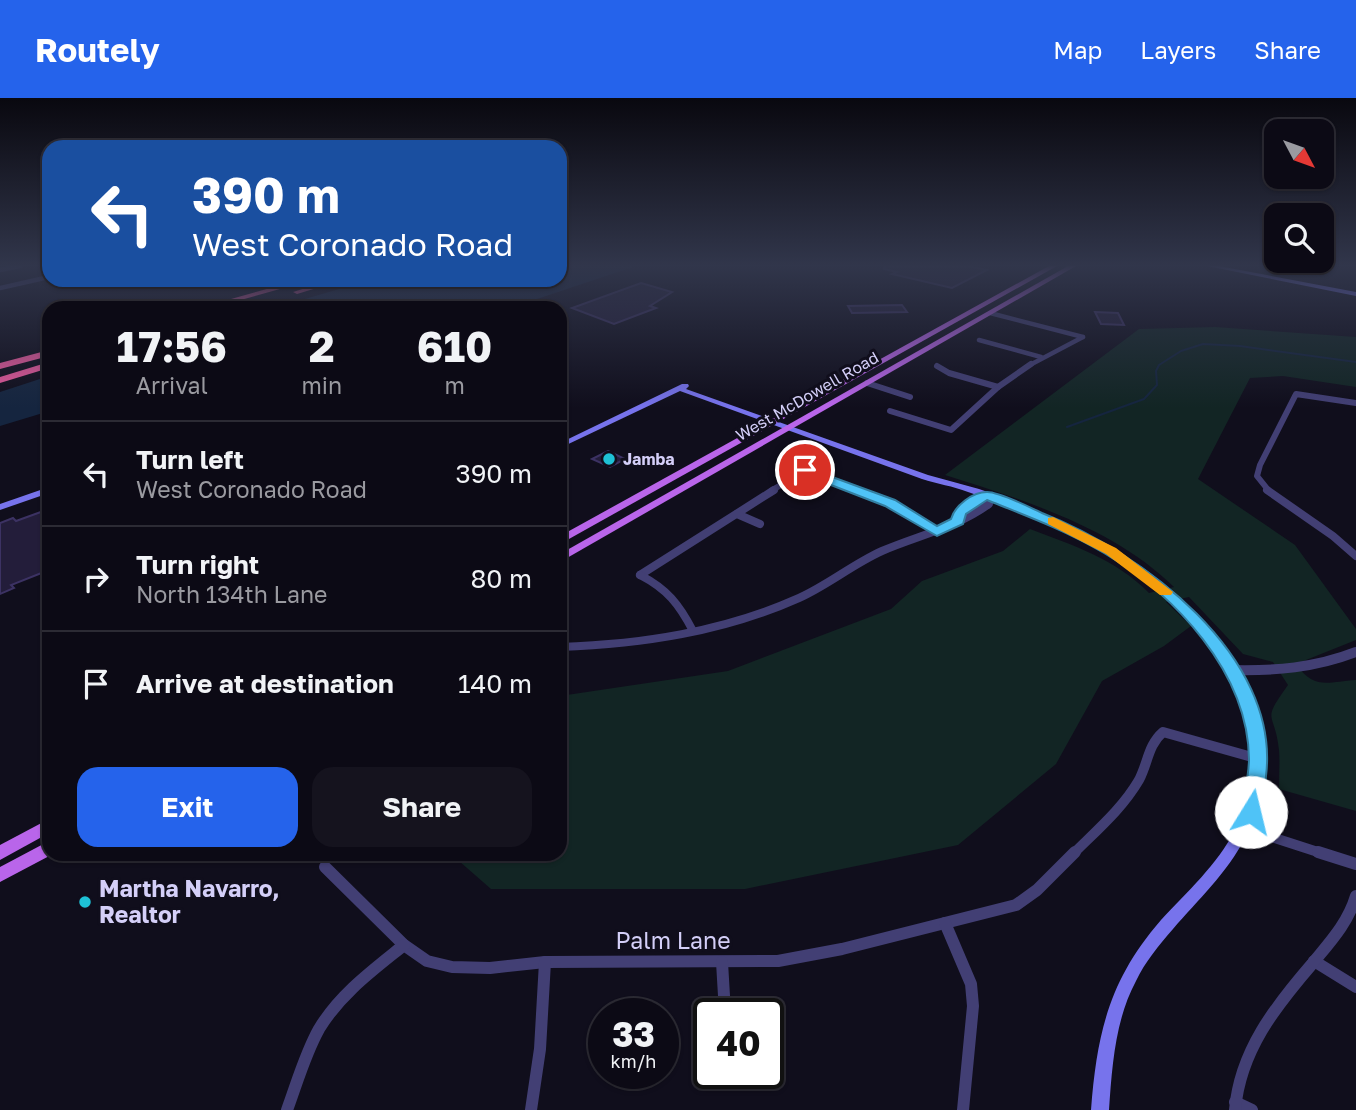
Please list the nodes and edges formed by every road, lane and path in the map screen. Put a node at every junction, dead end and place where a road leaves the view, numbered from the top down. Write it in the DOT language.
graph roads {
  1 [pos="969,313"];
  2 [pos="990,313"];
  3 [pos="979,340"];
  4 [pos="42,350"];
  5 [pos="42,351"];
  6 [pos="0,357"];
  7 [pos="1041,357"];
  8 [pos="0,365"];
  9 [pos="42,365"];
  10 [pos="42,365"];
  11 [pos="937,366"];
  12 [pos="0,374"];
  13 [pos="0,380"];
  14 [pos="867,383"];
  15 [pos="998,387"];
  16 [pos="1356,403"];
  17 [pos="777,420"];
  18 [pos="793,426"];
  19 [pos="567,443"];
  20 [pos="42,492"];
  21 [pos="988,496"];
  22 [pos="0,507"];
  23 [pos="737,514"];
  24 [pos="958,521"];
  25 [pos="760,524"];
  26 [pos="937,532"];
  27 [pos="567,537"];
  28 [pos="567,555"];
  29 [pos="1356,556"];
  30 [pos="693,631"];
  31 [pos="567,647"];
  32 [pos="1356,652"];
  33 [pos="1231,670"];
  34 [pos="1259,760"];
  35 [pos="1244,828"];
  36 [pos="42,829"];
  37 [pos="42,852"];
  38 [pos="0,853"];
  39 [pos="1356,864"];
  40 [pos="325,867"];
  41 [pos="0,875"];
  42 [pos="1356,896"];
  43 [pos="946,923"];
  44 [pos="404,944"];
  45 [pos="1314,961"];
  46 [pos="545,962"];
  47 [pos="722,962"];
  48 [pos="1356,986"];
  49 [pos="724,998"];
  50 [pos="1235,1106"];
  51 [pos="287,1110"];
  52 [pos="531,1110"];
  53 [pos="963,1110"];
  54 [pos="1100,1110"];
  55 [pos="1252,1110"];
  1 -- 17 [label="main road, West McDowell Road"];
  2 -- 7 [label="street"];
  2 -- 14 [label="main road, West McDowell Road"];
  3 -- 7 [label="street"];
  4 -- 6 [label="highway"];
  5 -- 8 [label="highway"];
  7 -- 15 [label="street"];
  9 -- 12 [label="highway"];
  10 -- 13 [label="highway"];
  11 -- 15 [label="street"];
  14 -- 15 [label="street"];
  14 -- 18 [label="main road, West McDowell Road"];
  16 -- 29 [label="street"];
  17 -- 18 [label="street"];
  17 -- 19 [label="street"];
  17 -- 27 [label="main road, West McDowell Road"];
  18 -- 21 [label="street"];
  18 -- 28 [label="main road, West McDowell Road"];
  20 -- 22 [label="street"];
  21 -- 24 [label="street"];
  21 -- 24 [label="street"];
  21 -- 33 [label="street"];
  23 -- 25 [label="street"];
  23 -- 26 [label="street"];
  23 -- 30 [label="street"];
  24 -- 26 [label="street"];
  26 -- 30 [label="street"];
  30 -- 31 [label="street"];
  32 -- 33 [label="street"];
  33 -- 34 [label="street"];
  34 -- 35 [label="street"];
  34 -- 43 [label="street, Palm Lane"];
  35 -- 39 [label="street"];
  35 -- 54 [label="street"];
  36 -- 38 [label="main road"];
  37 -- 41 [label="main road"];
  40 -- 44 [label="street, Palm Lane"];
  42 -- 45 [label="street"];
  43 -- 47 [label="street, Palm Lane"];
  43 -- 53 [label="street"];
  44 -- 46 [label="street, Palm Lane"];
  44 -- 51 [label="street"];
  45 -- 48 [label="street"];
  45 -- 50 [label="street"];
  46 -- 47 [label="street, Palm Lane"];
  46 -- 52 [label="street"];
  47 -- 49 [label="street"];
  50 -- 55 [label="street"];
}
